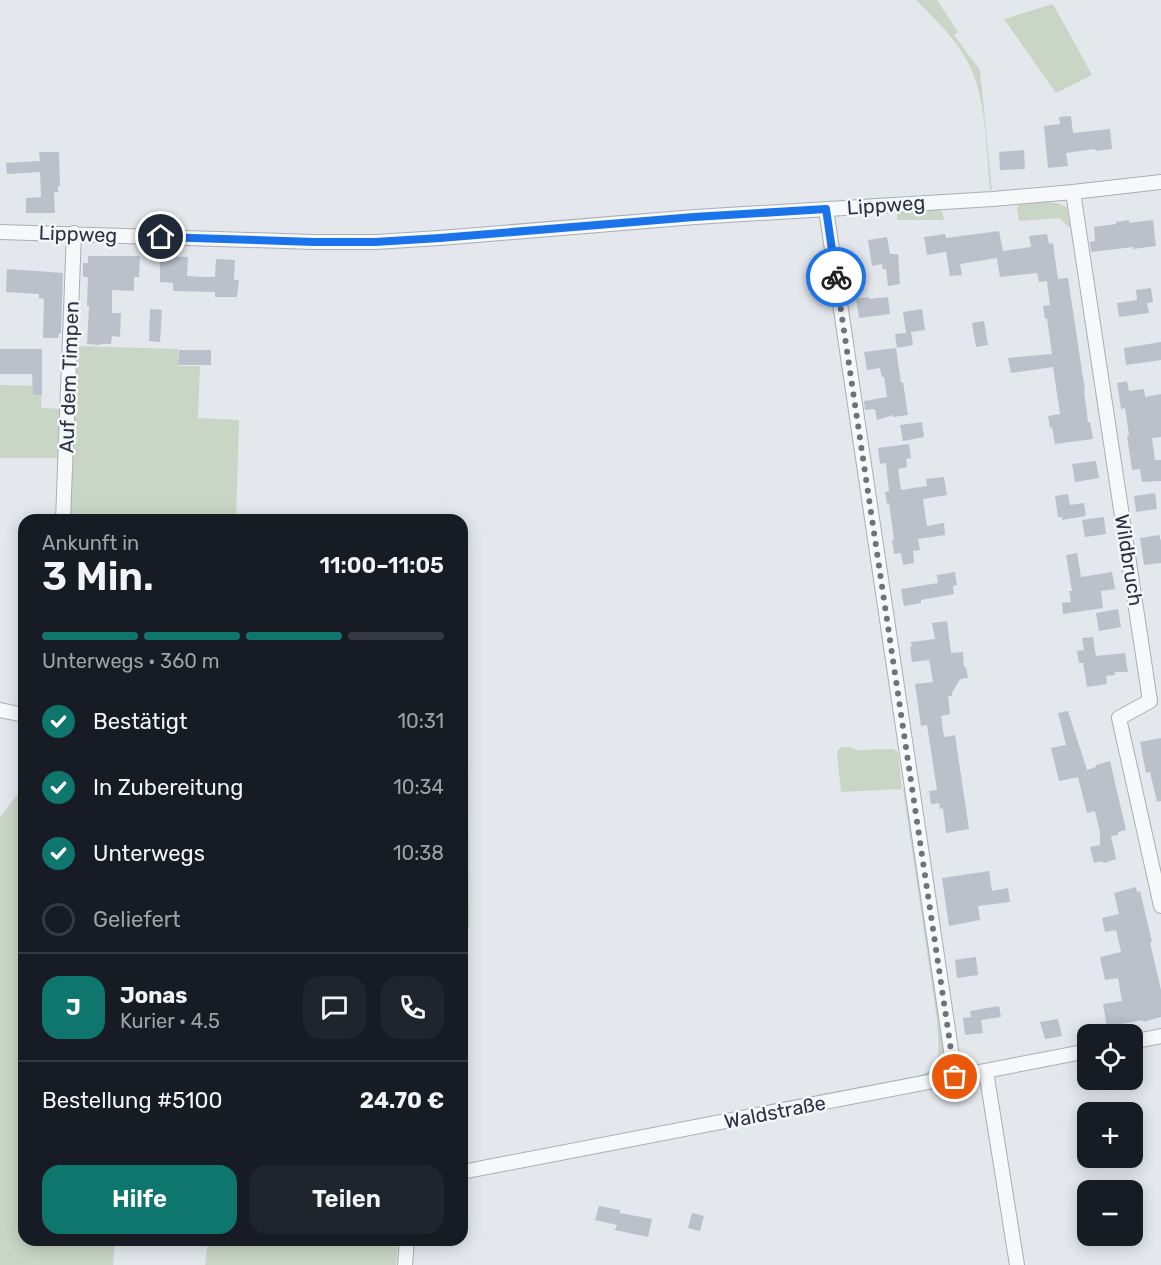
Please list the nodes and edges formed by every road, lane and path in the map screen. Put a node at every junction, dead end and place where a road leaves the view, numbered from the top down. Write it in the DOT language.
graph roads {
  1 [pos="1161,182"];
  2 [pos="1073,192"];
  3 [pos="826,209"];
  4 [pos="0,232"];
  5 [pos="74,233"];
  6 [pos="63,514"];
  7 [pos="0,710"];
  8 [pos="18,714"];
  9 [pos="1161,906"];
  10 [pos="1161,1036"];
  11 [pos="1143,1040"];
  12 [pos="1077,1053"];
  13 [pos="986,1071"];
  14 [pos="955,1077"];
  15 [pos="468,1171"];
  16 [pos="407,1246"];
  17 [pos="405,1265"];
  18 [pos="1017,1265"];
  1 -- 2 [label="street, Lippweg"];
  2 -- 3 [label="street, Lippweg"];
  2 -- 9 [label="street, Wildbruch"];
  3 -- 5 [label="street, Lippweg"];
  3 -- 14 [label="street"];
  4 -- 5 [label="street, Lippweg"];
  5 -- 6 [label="street, Auf dem Timpen"];
  7 -- 8 [label="street"];
  10 -- 11 [label="street"];
  12 -- 13 [label="street, Waldstraße"];
  13 -- 14 [label="street, Waldstraße"];
  13 -- 18 [label="street"];
  14 -- 15 [label="street, Waldstraße"];
  16 -- 17 [label="street"];
}
